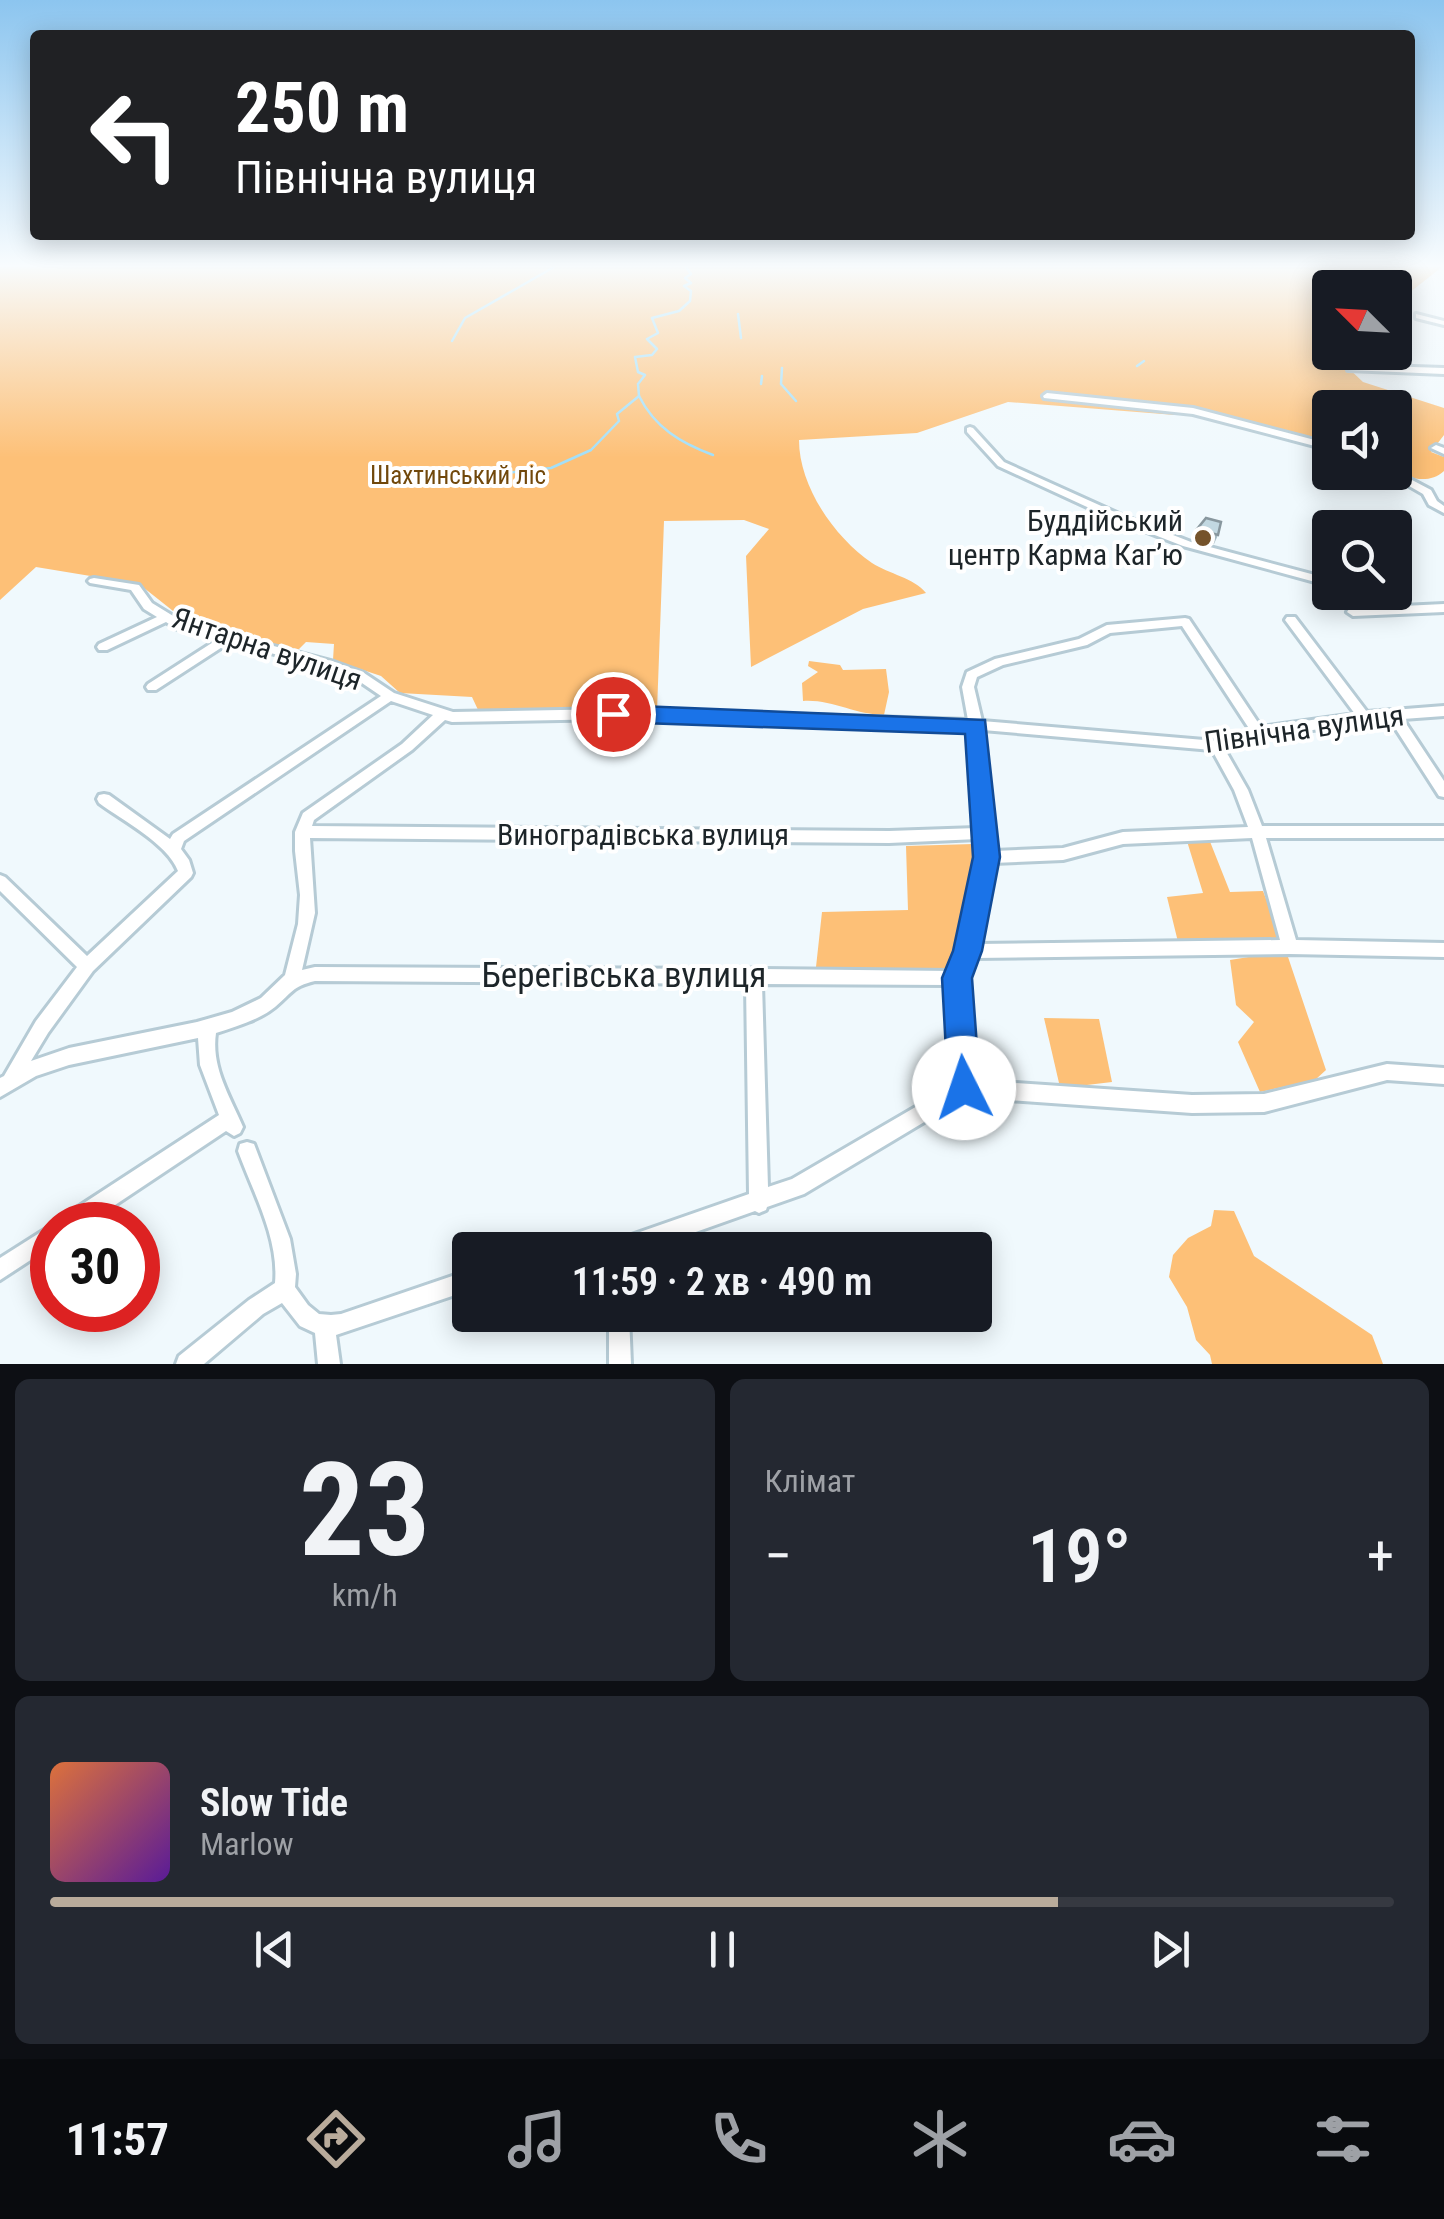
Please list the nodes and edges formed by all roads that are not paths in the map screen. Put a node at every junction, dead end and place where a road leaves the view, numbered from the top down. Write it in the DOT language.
graph roads {
  1 [pos="1414,370"];
  2 [pos="1444,371"];
  3 [pos="1444,379"];
  4 [pos="1047,396"];
  5 [pos="970,430"];
  6 [pos="1312,442"];
  7 [pos="1412,484"];
  8 [pos="1444,510"];
  9 [pos="1312,578"];
  10 [pos="94,580"];
  11 [pos="1444,608"];
  12 [pos="1381,610"];
  13 [pos="1353,612"];
  14 [pos="1385,612"];
  15 [pos="167,617"];
  16 [pos="1291,620"];
  17 [pos="227,639"];
  18 [pos="103,647"];
  19 [pos="152,687"];
  20 [pos="390,696"];
  21 [pos="1444,712"];
  22 [pos="1394,715"];
  23 [pos="442,716"];
  24 [pos="1364,717"];
  25 [pos="976,726"];
  26 [pos="1258,732"];
  27 [pos="1216,746"];
  28 [pos="1444,792"];
  29 [pos="104,798"];
  30 [pos="302,832"];
  31 [pos="1255,832"];
  32 [pos="1444,832"];
  33 [pos="984,833"];
  34 [pos="174,850"];
  35 [pos="986,857"];
  36 [pos="0,881"];
  37 [pos="1290,947"];
  38 [pos="1444,950"];
  39 [pos="968,951"];
  40 [pos="87,966"];
  41 [pos="754,975"];
  42 [pos="957,978"];
  43 [pos="291,980"];
  44 [pos="208,1027"];
  45 [pos="1444,1076"];
  46 [pos="5,1084"];
  47 [pos="964,1088"];
  48 [pos="247,1152"];
  49 [pos="105,1202"];
  50 [pos="759,1203"];
  51 [pos="672,1232"];
  52 [pos="30,1250"];
  53 [pos="0,1270"];
  54 [pos="452,1286"];
  55 [pos="285,1289"];
  56 [pos="325,1329"];
  57 [pos="619,1332"];
  58 [pos="186,1364"];
  59 [pos="329,1364"];
  60 [pos="620,1364"];
  1 -- 2 [label="street"];
  1 -- 3 [label="street"];
  4 -- 6 [label="street"];
  5 -- 9 [label="street"];
  7 -- 8 [label="street"];
  10 -- 15 [label="street, Янтарна вулиця"];
  11 -- 14 [label="street"];
  12 -- 14 [label="street"];
  13 -- 14 [label="street"];
  15 -- 17 [label="street, Янтарна вулиця"];
  15 -- 18 [label="street"];
  16 -- 24 [label="street"];
  17 -- 19 [label="street"];
  17 -- 20 [label="street, Янтарна вулиця"];
  20 -- 23 [label="street, Північна вулиця"];
  20 -- 34 [label="street"];
  21 -- 22 [label="street, Північна вулиця"];
  22 -- 24 [label="street, Північна вулиця"];
  22 -- 28 [label="street"];
  23 -- 25 [label="street, Північна вулиця"];
  23 -- 30 [label="street"];
  24 -- 26 [label="street, Північна вулиця"];
  25 -- 26 [label="street"];
  25 -- 27 [label="street, Північна вулиця"];
  25 -- 33 [label="street"];
  26 -- 27 [label="street, Північна вулиця"];
  27 -- 31 [label="street"];
  29 -- 34 [label="street"];
  30 -- 33 [label="street, Виноградівська вулиця"];
  30 -- 43 [label="street"];
  31 -- 32 [label="street"];
  31 -- 35 [label="street"];
  31 -- 37 [label="street"];
  33 -- 35 [label="street"];
  34 -- 40 [label="street"];
  35 -- 39 [label="street"];
  36 -- 40 [label="street"];
  37 -- 38 [label="street"];
  37 -- 39 [label="street"];
  39 -- 42 [label="street"];
  40 -- 46 [label="street"];
  41 -- 42 [label="street, Берегівська вулиця"];
  41 -- 43 [label="street, Берегівська вулиця"];
  41 -- 50 [label="street"];
  42 -- 47 [label="street"];
  43 -- 44 [label="street"];
  44 -- 46 [label="street"];
  44 -- 49 [label="street"];
  45 -- 47 [label="street"];
  47 -- 50 [label="street"];
  48 -- 55 [label="street"];
  50 -- 51 [label="street"];
  52 -- 53 [label="street"];
  54 -- 56 [label="street"];
  55 -- 56 [label="street"];
  55 -- 58 [label="street"];
  56 -- 59 [label="street"];
  57 -- 60 [label="street"];
}
